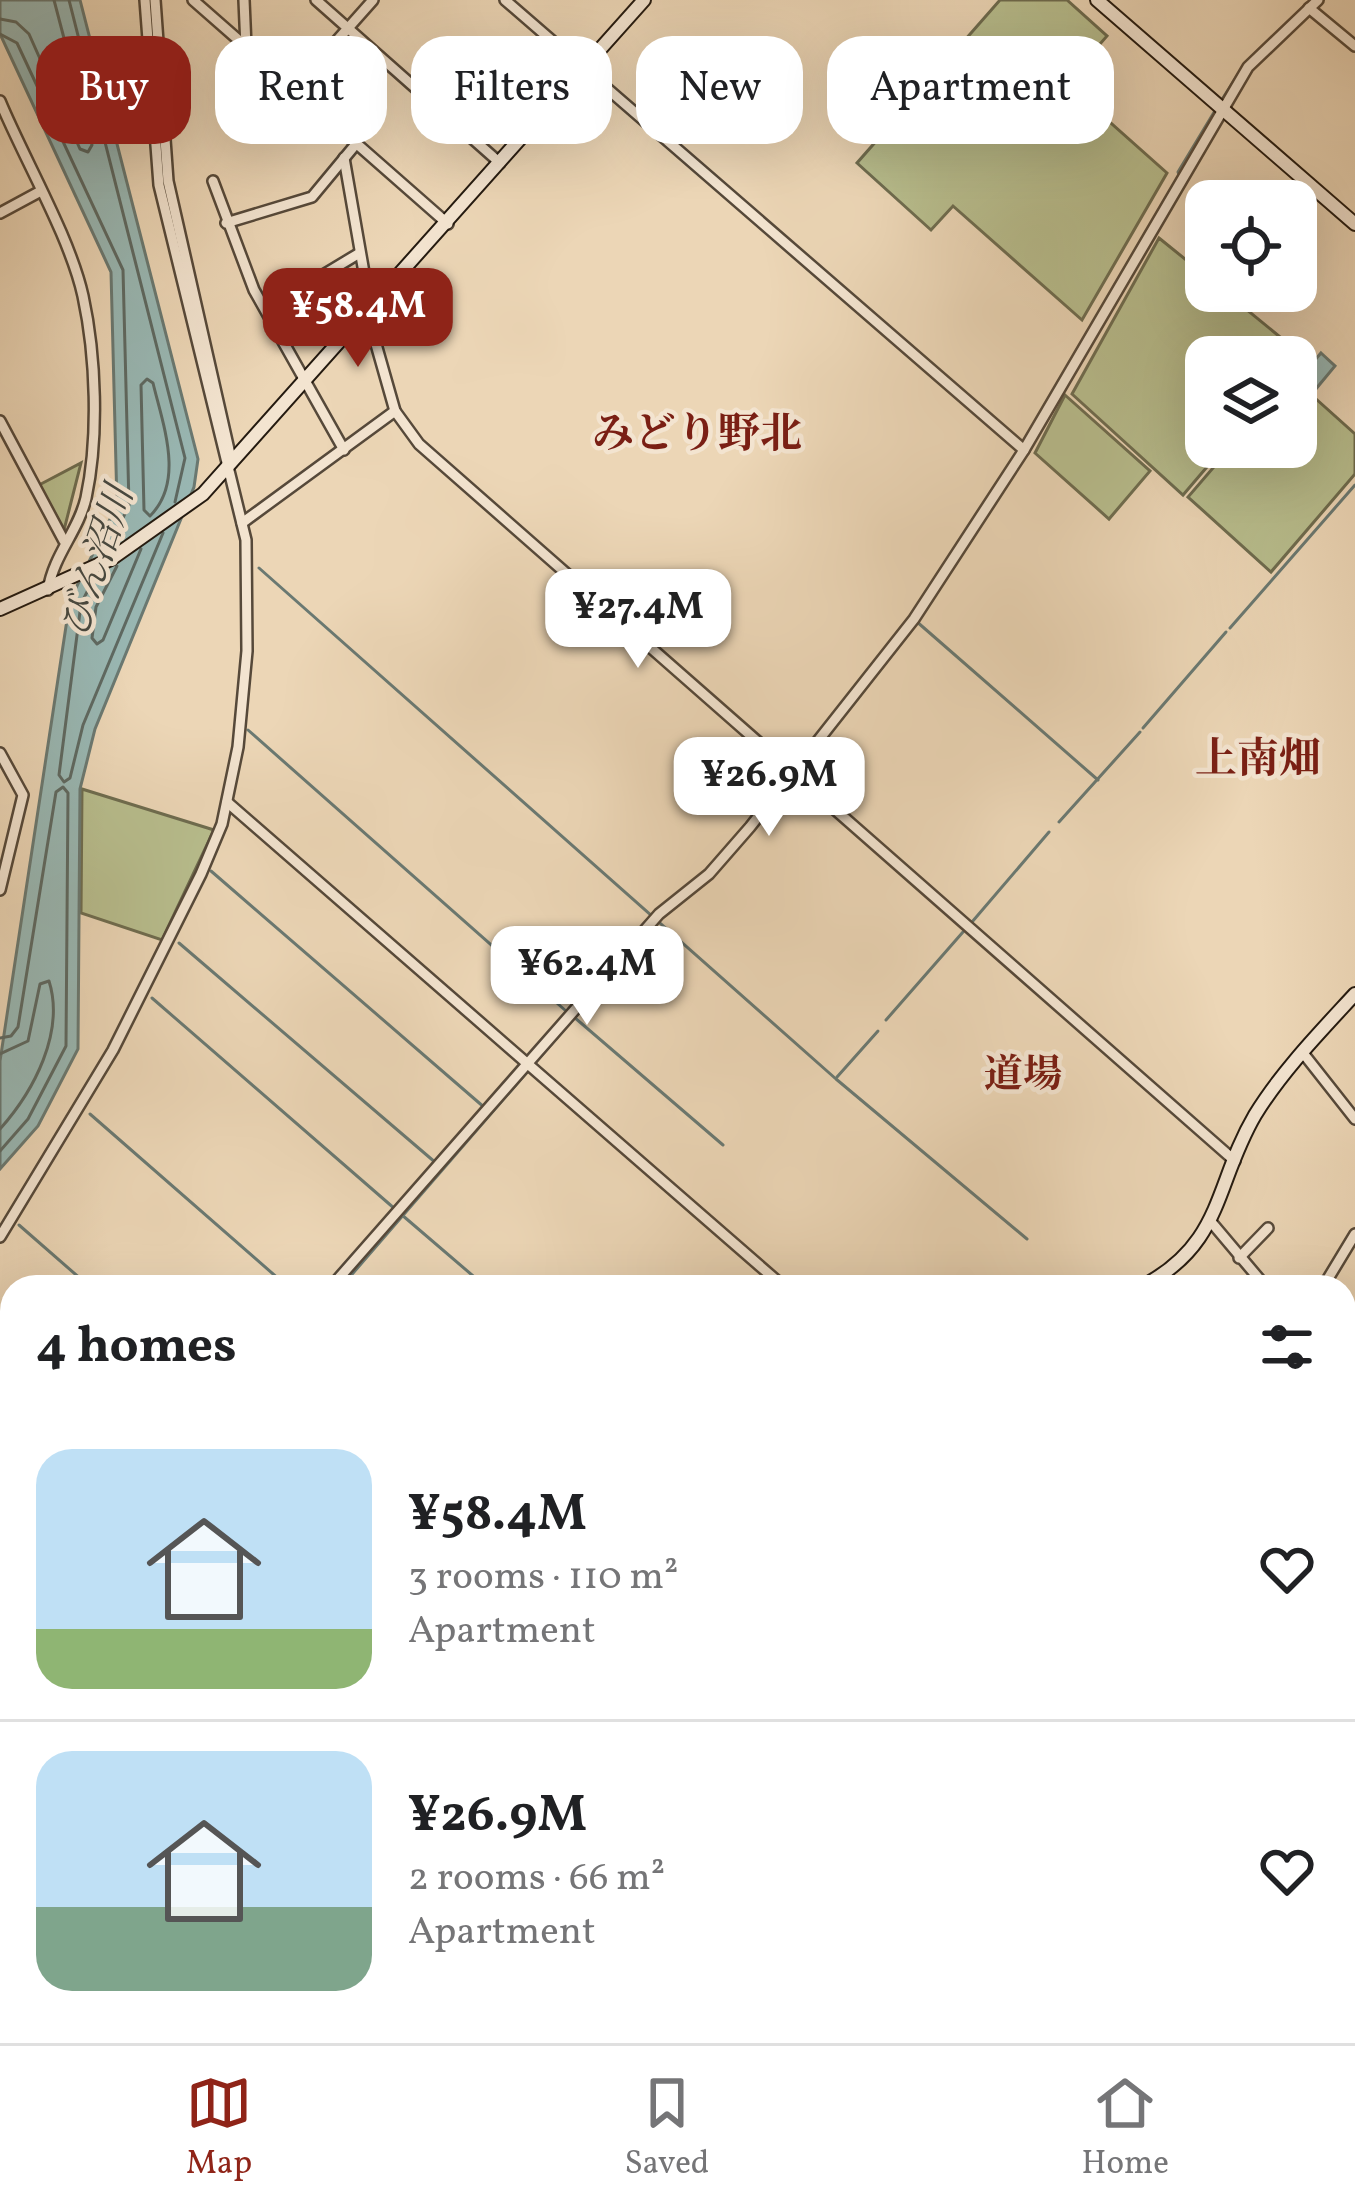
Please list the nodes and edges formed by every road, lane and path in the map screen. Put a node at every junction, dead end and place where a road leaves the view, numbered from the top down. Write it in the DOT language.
graph roads {
  1 [pos="146,0"];
  2 [pos="155,0"];
  3 [pos="193,0"];
  4 [pos="244,0"];
  5 [pos="316,0"];
  6 [pos="373,0"];
  7 [pos="505,0"];
  8 [pos="644,0"];
  9 [pos="1096,0"];
  10 [pos="1314,4"];
  11 [pos="349,29"];
  12 [pos="234,36"];
  13 [pos="246,36"];
  14 [pos="343,36"];
  15 [pos="547,36"];
  16 [pos="612,36"];
  17 [pos="1355,46"];
  18 [pos="612,92"];
  19 [pos="0,101"];
  20 [pos="1223,109"];
  21 [pos="356,144"];
  22 [pos="518,144"];
  23 [pos="344,158"];
  24 [pos="500,165"];
  25 [pos="213,182"];
  26 [pos="39,192"];
  27 [pos="0,213"];
  28 [pos="226,223"];
  29 [pos="448,224"];
  30 [pos="1355,224"];
  31 [pos="358,254"];
  32 [pos="369,314"];
  33 [pos="272,317"];
  34 [pos="308,381"];
  35 [pos="395,411"];
  36 [pos="0,421"];
  37 [pos="344,450"];
  38 [pos="1024,450"];
  39 [pos="230,465"];
  40 [pos="242,523"];
  41 [pos="64,541"];
  42 [pos="48,590"];
  43 [pos="0,609"];
  44 [pos="0,753"];
  45 [pos="793,774"];
  46 [pos="227,802"];
  47 [pos="2,867"];
  48 [pos="0,890"];
  49 [pos="1355,994"];
  50 [pos="1303,1053"];
  51 [pos="526,1062"];
  52 [pos="1355,1119"];
  53 [pos="1235,1161"];
  54 [pos="1212,1222"];
  55 [pos="1268,1228"];
  56 [pos="1355,1234"];
  57 [pos="0,1237"];
  58 [pos="1239,1258"];
  59 [pos="341,1275"];
  60 [pos="770,1275"];
  61 [pos="1159,1275"];
  62 [pos="1255,1275"];
  63 [pos="1330,1275"];
  1 -- 39 [label="street"];
  2 -- 39 [label="street"];
  3 -- 12 [label="street"];
  4 -- 13 [label="street"];
  5 -- 11 [label="street"];
  6 -- 11 [label="street"];
  7 -- 15 [label="street"];
  8 -- 16 [label="street"];
  9 -- 20 [label="street"];
  10 -- 17 [label="street"];
  10 -- 20 [label="street"];
  11 -- 14 [label="street"];
  11 -- 24 [label="street"];
  18 -- 38 [label="street"];
  19 -- 26 [label="street"];
  20 -- 30 [label="street"];
  20 -- 38 [label="street"];
  21 -- 23 [label="street"];
  21 -- 29 [label="street"];
  22 -- 24 [label="street"];
  23 -- 28 [label="street"];
  23 -- 31 [label="street"];
  24 -- 29 [label="street"];
  25 -- 28 [label="street"];
  26 -- 27 [label="street"];
  26 -- 41 [label="street"];
  28 -- 33 [label="street"];
  29 -- 32 [label="street"];
  31 -- 32 [label="street"];
  31 -- 33 [label="street"];
  32 -- 34 [label="street"];
  32 -- 35 [label="street"];
  33 -- 34 [label="street"];
  34 -- 37 [label="street"];
  34 -- 39 [label="street"];
  35 -- 37 [label="street"];
  35 -- 45 [label="street"];
  36 -- 41 [label="street"];
  37 -- 40 [label="street"];
  38 -- 45 [label="street"];
  39 -- 40 [label="street"];
  39 -- 42 [label="street"];
  40 -- 46 [label="street"];
  41 -- 42 [label="street"];
  42 -- 43 [label="street"];
  44 -- 47 [label="street"];
  45 -- 51 [label="street"];
  45 -- 53 [label="street"];
  46 -- 51 [label="street"];
  46 -- 57 [label="street"];
  47 -- 48 [label="street"];
  49 -- 50 [label="street"];
  50 -- 52 [label="street"];
  50 -- 53 [label="street"];
  51 -- 59 [label="street"];
  51 -- 60 [label="street"];
  53 -- 54 [label="street"];
  54 -- 58 [label="street"];
  54 -- 61 [label="street"];
  55 -- 58 [label="street"];
  56 -- 63 [label="street"];
  58 -- 62 [label="street"];
}
